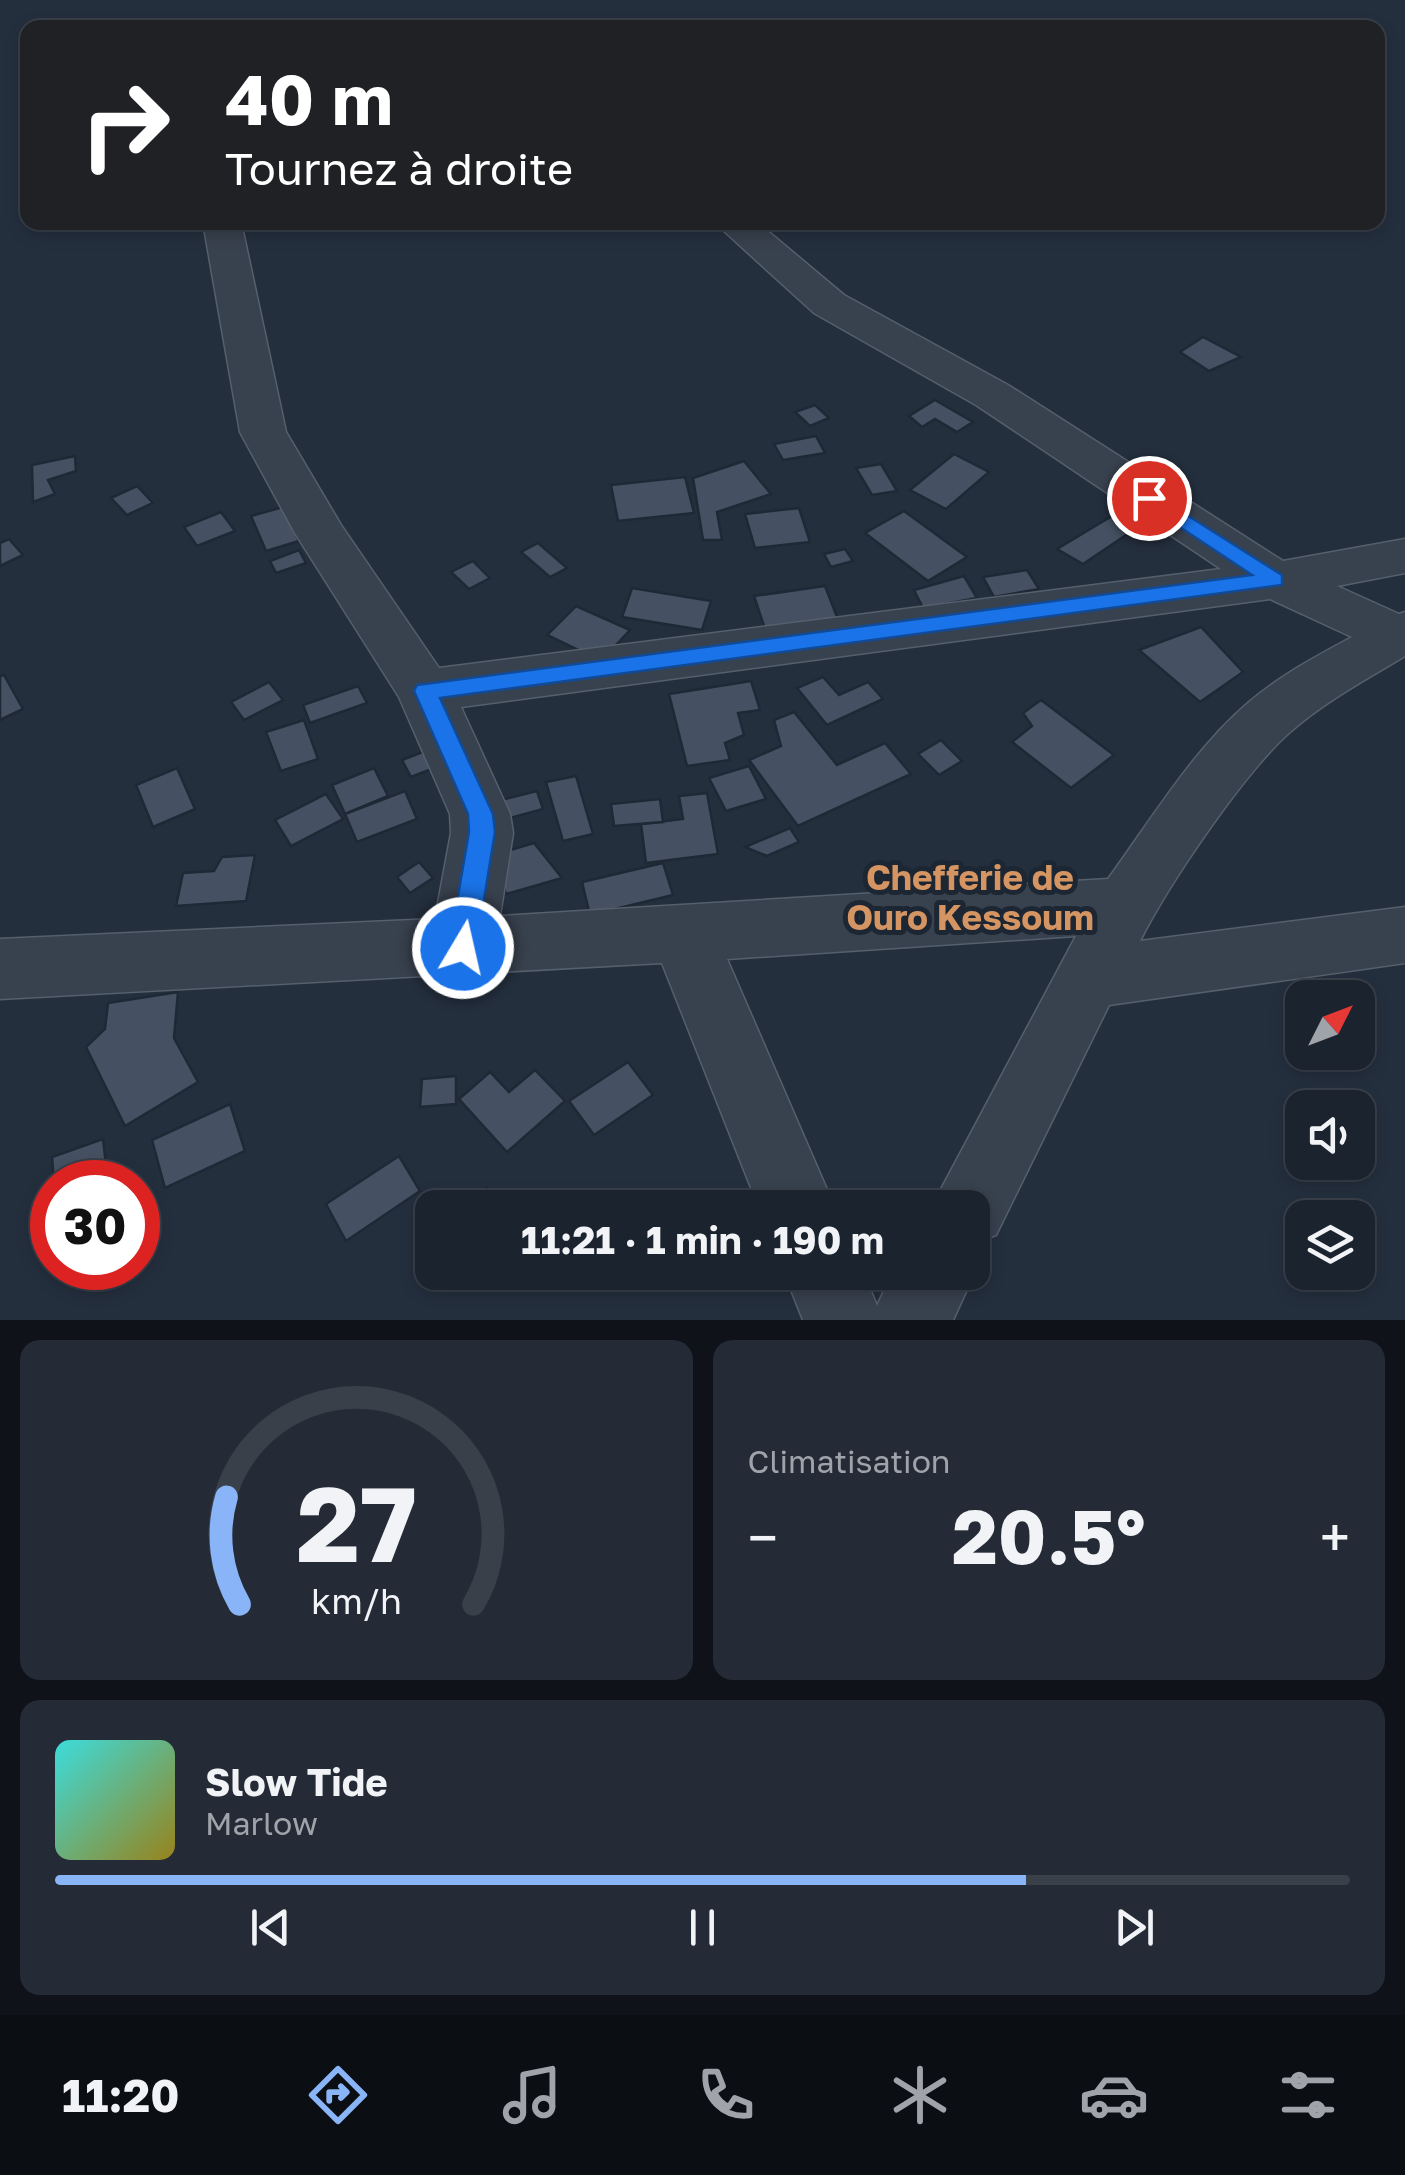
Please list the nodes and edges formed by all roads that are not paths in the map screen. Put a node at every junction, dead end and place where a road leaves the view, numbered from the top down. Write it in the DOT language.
graph roads {
  1 [pos="224,230"];
  2 [pos="742,230"];
  3 [pos="1405,556"];
  4 [pos="1275,580"];
  5 [pos="1401,633"];
  6 [pos="425,691"];
  7 [pos="1126,905"];
  8 [pos="684,933"];
  9 [pos="1405,935"];
  10 [pos="463,948"];
  11 [pos="0,969"];
  12 [pos="1086,978"];
  13 [pos="789,1190"];
  14 [pos="978,1190"];
  15 [pos="831,1290"];
  16 [pos="927,1290"];
  17 [pos="843,1320"];
  18 [pos="911,1320"];
  1 -- 6 [label="street"];
  2 -- 4 [label="street"];
  3 -- 4 [label="street"];
  4 -- 5 [label="street"];
  4 -- 6 [label="street"];
  5 -- 7 [label="street"];
  6 -- 10 [label="street"];
  7 -- 8 [label="street"];
  7 -- 12 [label="street"];
  8 -- 10 [label="street"];
  8 -- 13 [label="street"];
  9 -- 12 [label="street"];
  10 -- 11 [label="street"];
  12 -- 14 [label="street"];
  15 -- 17 [label="street"];
  16 -- 18 [label="street"];
}
